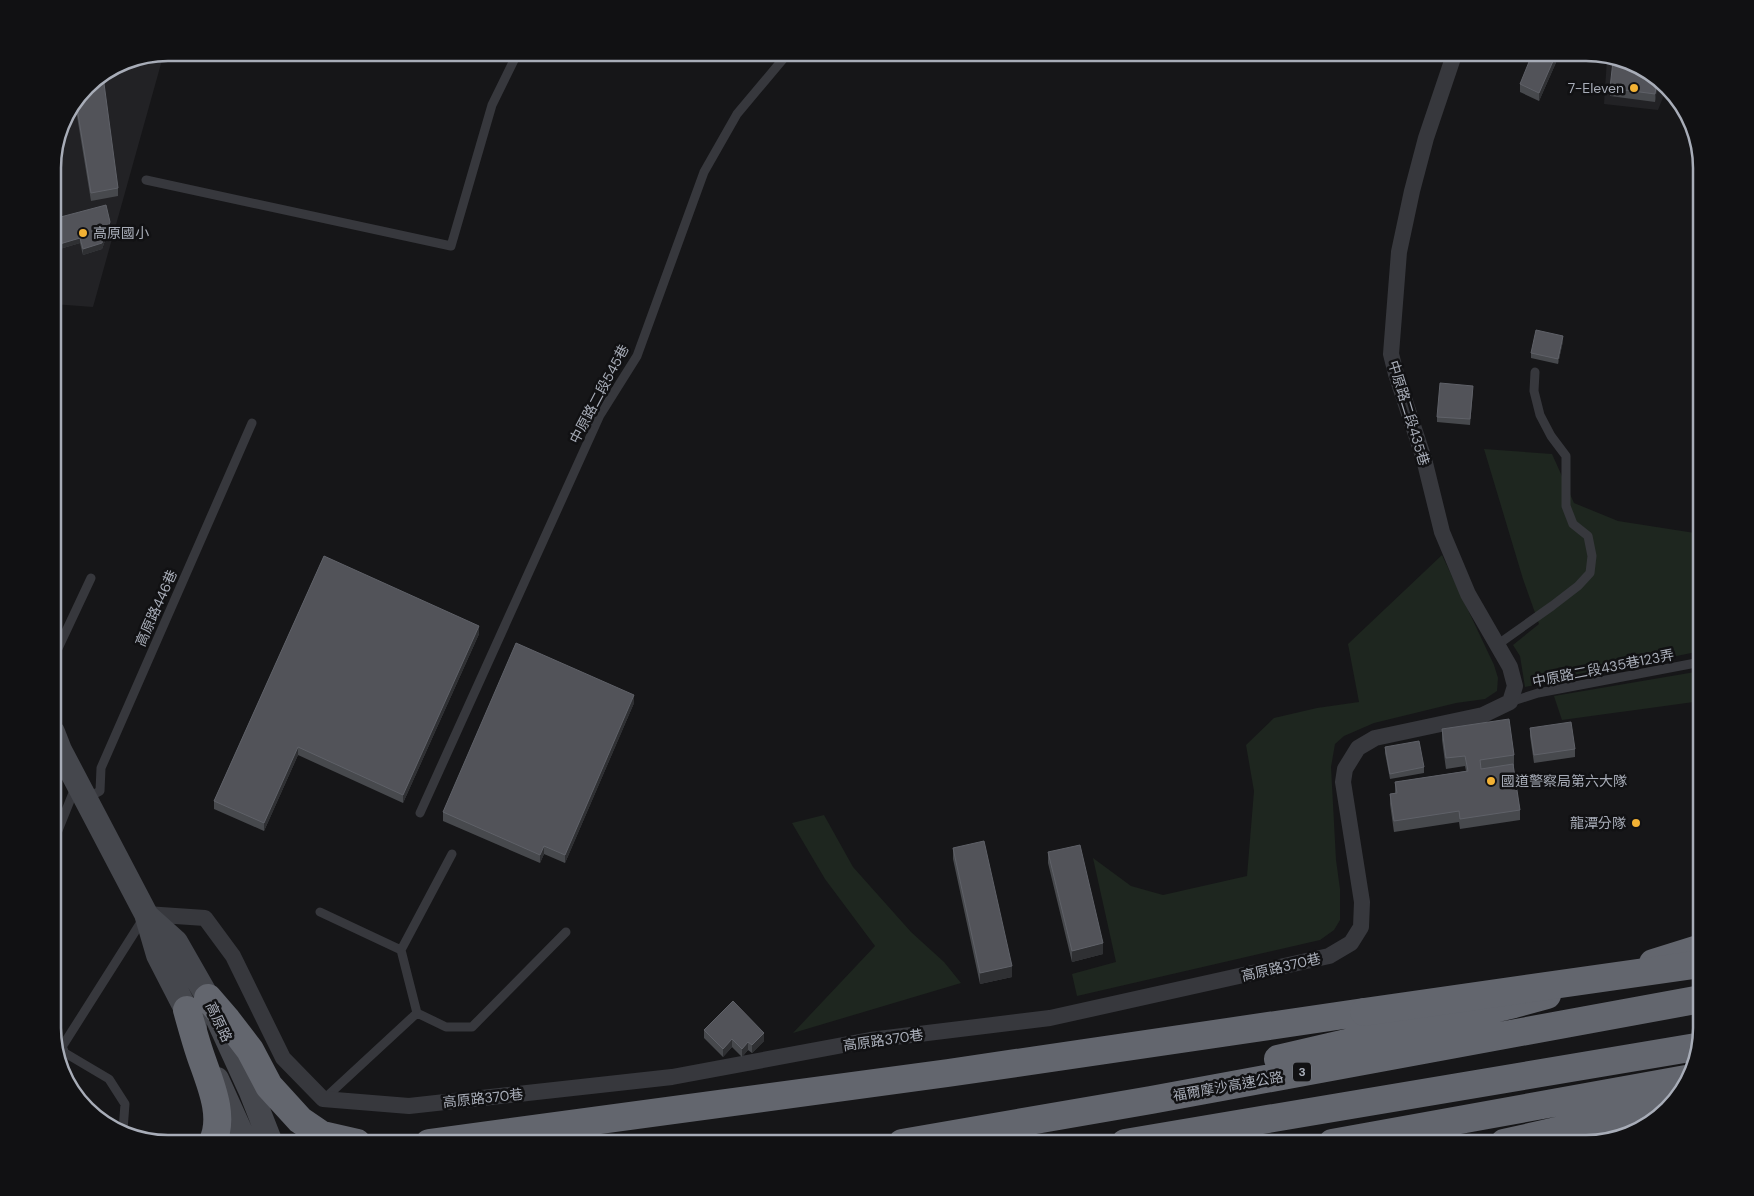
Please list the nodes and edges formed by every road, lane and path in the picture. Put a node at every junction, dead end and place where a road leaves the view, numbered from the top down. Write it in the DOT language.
graph roads {
  1 [pos="514,61"];
  2 [pos="781,61"];
  3 [pos="1452,61"];
  4 [pos="146,180"];
  5 [pos="1534,372"];
  6 [pos="252,423"];
  7 [pos="91,578"];
  8 [pos="61,642"];
  9 [pos="1497,645"];
  10 [pos="1693,664"];
  11 [pos="1510,702"];
  12 [pos="61,749"];
  13 [pos="81,791"];
  14 [pos="420,813"];
  15 [pos="61,828"];
  16 [pos="452,854"];
  17 [pos="320,912"];
  18 [pos="146,914"];
  19 [pos="566,932"];
  20 [pos="402,950"];
  21 [pos="1693,951"];
  22 [pos="1693,965"];
  23 [pos="1693,1001"];
  24 [pos="197,1004"];
  25 [pos="417,1013"];
  26 [pos="62,1043"];
  27 [pos="1691,1048"];
  28 [pos="64,1053"];
  29 [pos="1678,1081"];
  30 [pos="324,1099"];
  31 [pos="1150,1100"];
  32 [pos="1655,1109"];
  33 [pos="123,1125"];
  34 [pos="215,1135"];
  35 [pos="243,1135"];
  36 [pos="268,1135"];
  37 [pos="322,1135"];
  38 [pos="494,1135"];
  39 [pos="953,1135"];
  40 [pos="1178,1135"];
  41 [pos="1381,1135"];
  42 [pos="1543,1135"];
  1 -- 4 [label="lane"];
  2 -- 14 [label="lane, 中原路二段545巷"];
  3 -- 9 [label="street, 中原路二段435巷"];
  5 -- 9 [label="lane"];
  6 -- 13 [label="lane, 高原路446巷"];
  7 -- 8 [label="lane"];
  9 -- 11 [label="street, 中原路二段435巷"];
  10 -- 11 [label="lane, 中原路二段435巷123弄"];
  11 -- 30 [label="street, 高原路370巷"];
  12 -- 13 [label="street, 高原路"];
  13 -- 15 [label="lane"];
  13 -- 18 [label="street, 高原路"];
  16 -- 20 [label="lane"];
  17 -- 20 [label="lane"];
  18 -- 24 [label="street, 高原路"];
  18 -- 26 [label="lane"];
  18 -- 30 [label="street"];
  19 -- 25 [label="lane"];
  20 -- 25 [label="lane"];
  21 -- 31 [label="highway"];
  22 -- 38 [label="highway, bridge"];
  23 -- 31 [label="highway, 福爾摩沙高速公路 / 3"];
  24 -- 34 [label="highway"];
  24 -- 35 [label="street, 高原路"];
  24 -- 36 [label="street, 高原路"];
  24 -- 37 [label="highway"];
  25 -- 30 [label="lane"];
  27 -- 40 [label="highway"];
  28 -- 33 [label="lane"];
  29 -- 41 [label="highway"];
  31 -- 39 [label="highway, 福爾摩沙高速公路 / 3"];
  32 -- 42 [label="highway"];
}
